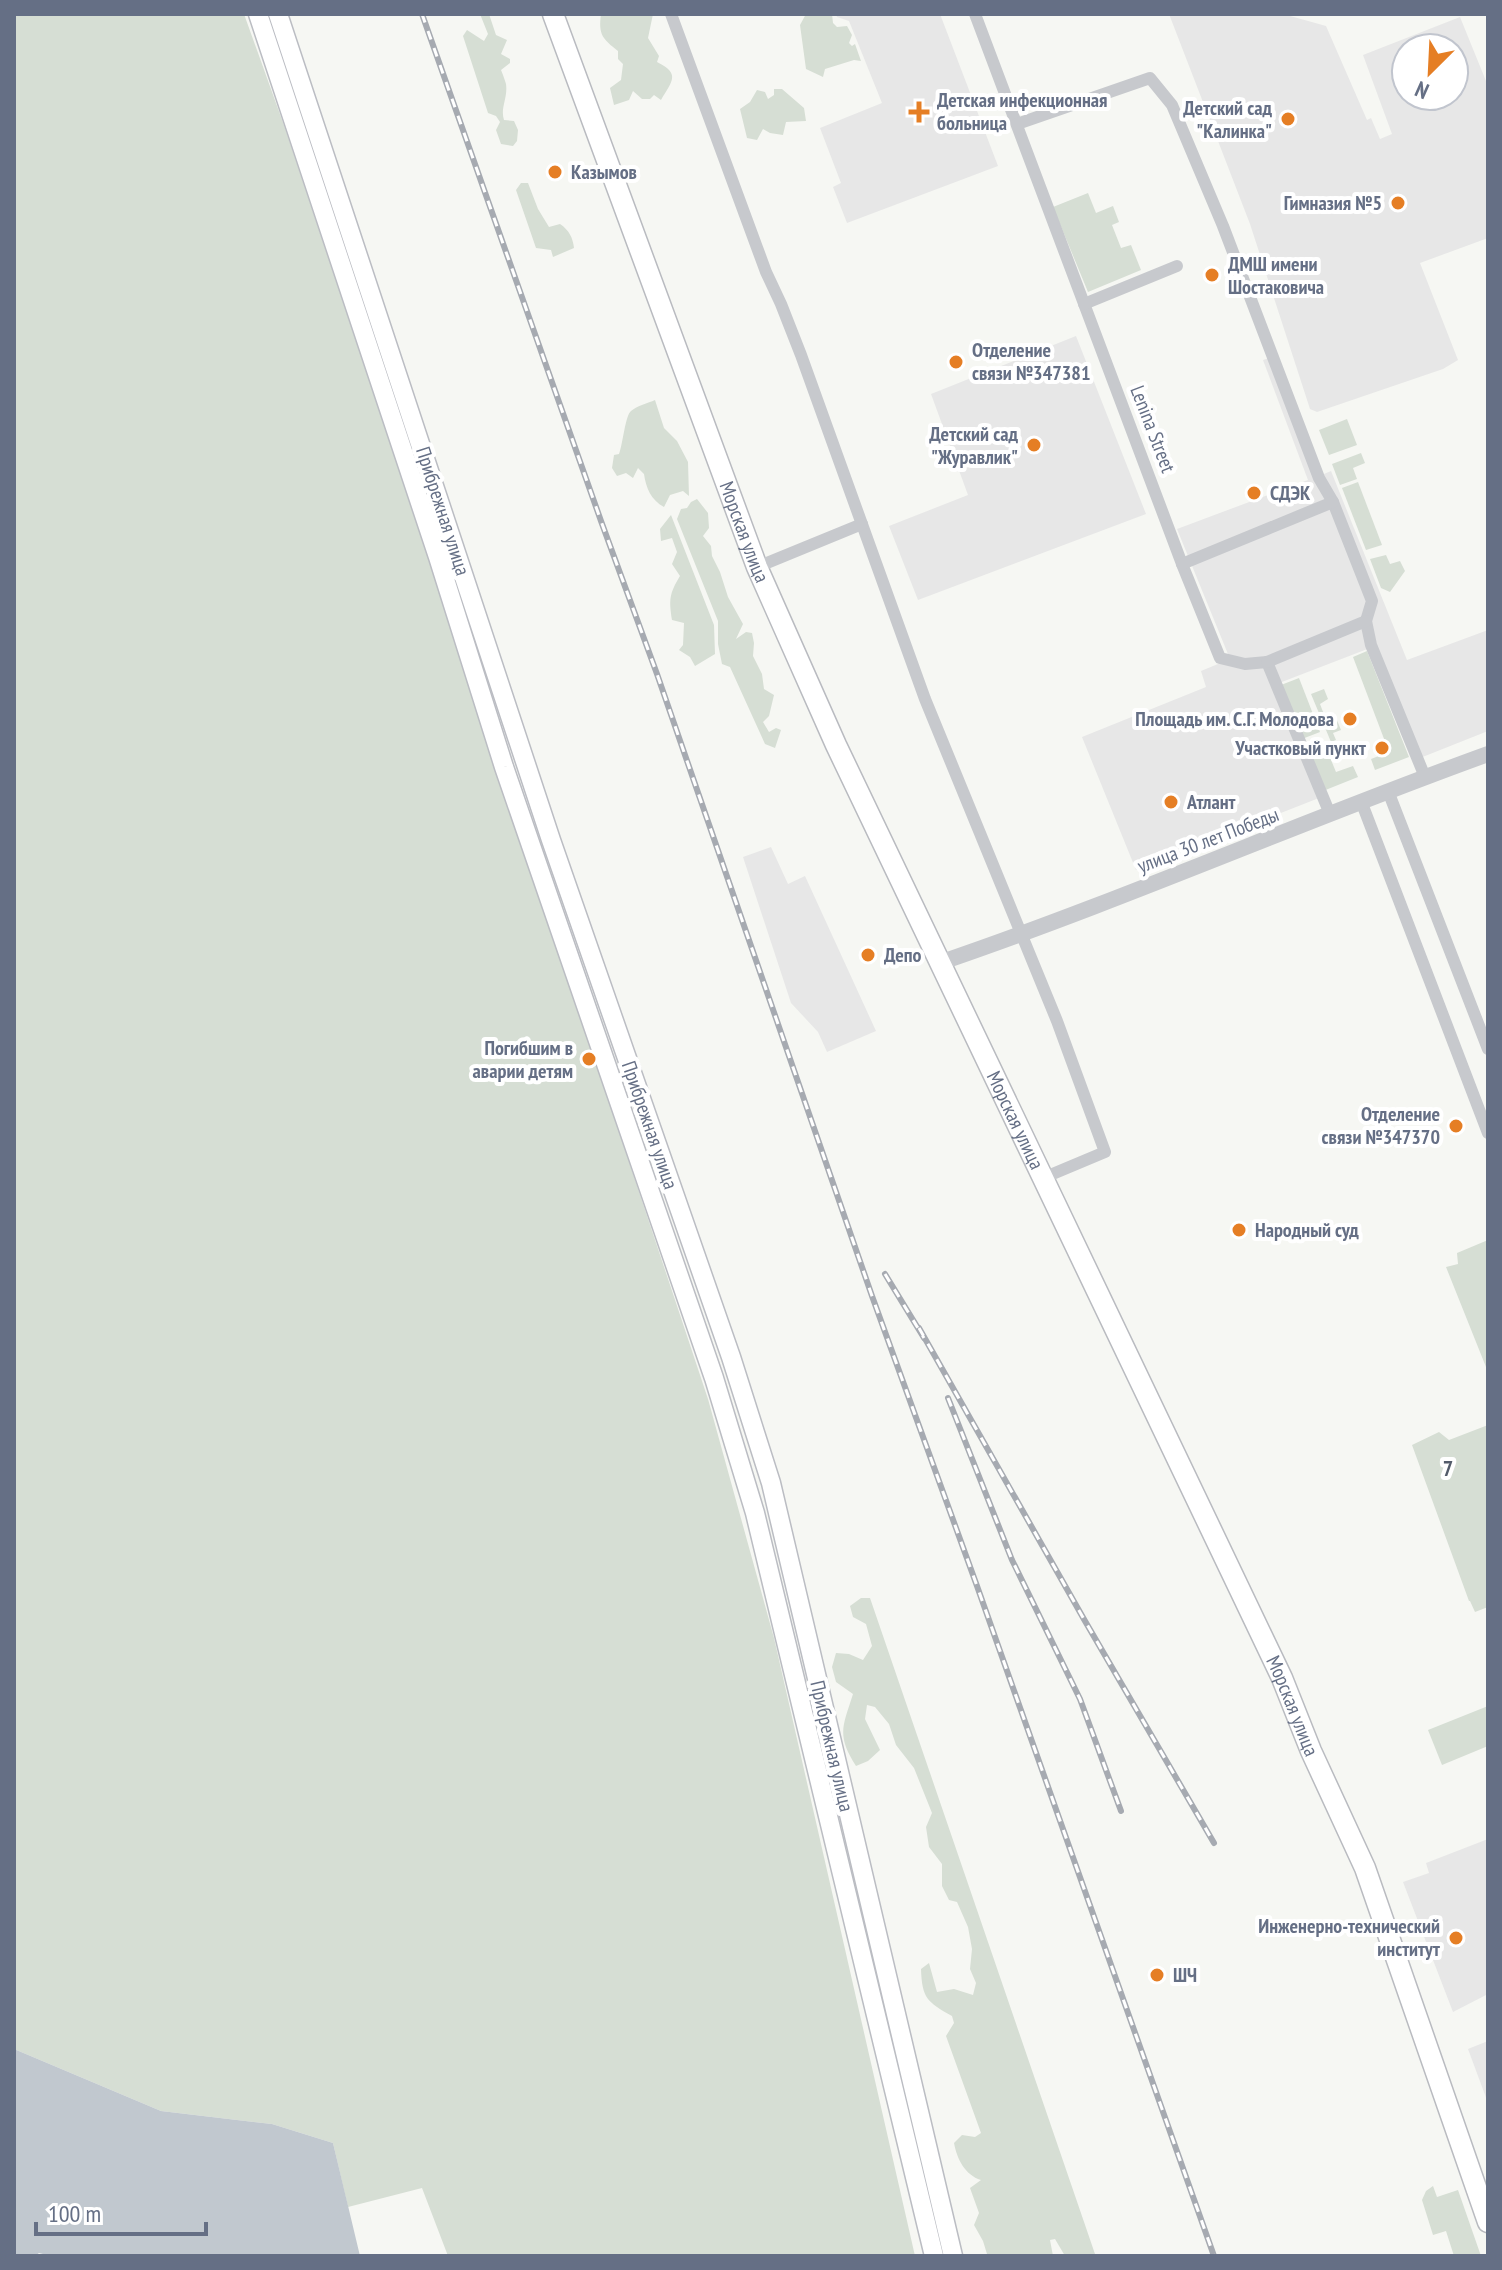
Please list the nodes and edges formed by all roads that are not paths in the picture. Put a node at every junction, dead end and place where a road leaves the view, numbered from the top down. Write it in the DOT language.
graph roads {
  1 [pos="258,14"];
  2 [pos="278,14"];
  3 [pos="553,14"];
  4 [pos="671,14"];
  5 [pos="975,14"];
  6 [pos="1017,124"];
  7 [pos="1177,266"];
  8 [pos="1084,304"];
  9 [pos="1333,502"];
  10 [pos="862,524"];
  11 [pos="1182,564"];
  12 [pos="757,567"];
  13 [pos="1366,621"];
  14 [pos="1267,662"];
  15 [pos="1488,754"];
  16 [pos="1425,777"];
  17 [pos="1388,791"];
  18 [pos="1361,801"];
  19 [pos="1330,814"];
  20 [pos="1021,935"];
  21 [pos="942,962"];
  22 [pos="1488,1049"];
  23 [pos="1488,1133"];
  24 [pos="1043,1178"];
  25 [pos="1488,2222"];
  26 [pos="934,2256"];
  27 [pos="953,2256"];
  1 -- 26 [label="main road, Прибрежная улица"];
  2 -- 27 [label="main road, Прибрежная улица"];
  3 -- 12 [label="main road, Морская улица"];
  4 -- 10 [label="street"];
  5 -- 6 [label="street, Lenina Street"];
  6 -- 8 [label="street, Lenina Street"];
  6 -- 9 [label="street"];
  7 -- 8 [label="street"];
  8 -- 11 [label="street, Lenina Street"];
  9 -- 11 [label="street"];
  9 -- 13 [label="street"];
  10 -- 12 [label="street"];
  10 -- 20 [label="street"];
  11 -- 14 [label="street, Lenina Street"];
  12 -- 21 [label="main road, Морская улица"];
  13 -- 14 [label="street"];
  13 -- 16 [label="street"];
  14 -- 19 [label="street"];
  15 -- 16 [label="street, улица 30 лет Победы"];
  16 -- 17 [label="street, улица 30 лет Победы"];
  17 -- 18 [label="street, улица 30 лет Победы"];
  17 -- 22 [label="street"];
  18 -- 19 [label="street, улица 30 лет Победы"];
  18 -- 23 [label="street"];
  19 -- 20 [label="street, улица 30 лет Победы"];
  20 -- 21 [label="street, улица 30 лет Победы"];
  20 -- 24 [label="street"];
  21 -- 24 [label="main road, Морская улица"];
  24 -- 25 [label="main road, Морская улица"];
}
